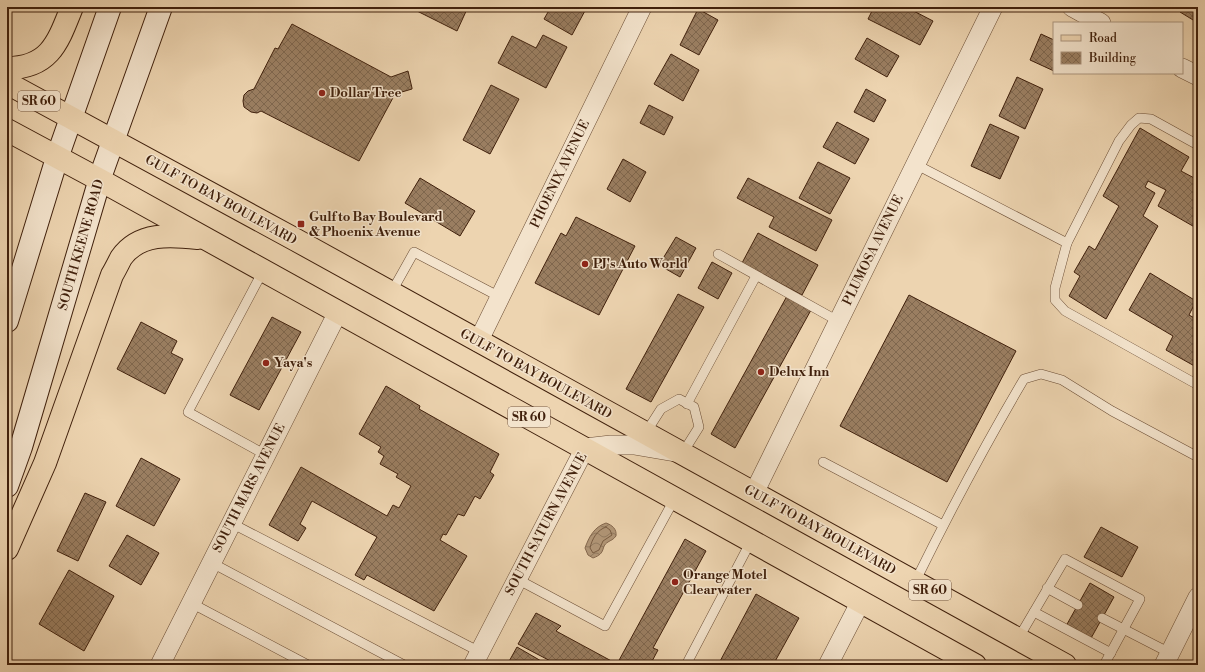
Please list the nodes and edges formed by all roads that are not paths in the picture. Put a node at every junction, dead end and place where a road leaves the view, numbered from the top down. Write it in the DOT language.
graph roads {
  1 [pos="72,7"];
  2 [pos="110,7"];
  3 [pos="162,7"];
  4 [pos="642,7"];
  5 [pos="993,7"];
  6 [pos="1072,7"];
  7 [pos="1099,22"];
  8 [pos="7,68"];
  9 [pos="1183,68"];
  10 [pos="1198,76"];
  11 [pos="7,83"];
  12 [pos="72,118"];
  13 [pos="7,130"];
  14 [pos="113,140"];
  15 [pos="1198,145"];
  16 [pos="57,158"];
  17 [pos="914,164"];
  18 [pos="100,180"];
  19 [pos="205,239"];
  20 [pos="1067,243"];
  21 [pos="718,254"];
  22 [pos="263,271"];
  23 [pos="756,276"];
  24 [pos="391,293"];
  25 [pos="500,297"];
  26 [pos="338,312"];
  27 [pos="7,321"];
  28 [pos="838,321"];
  29 [pos="478,342"];
  30 [pos="1198,385"];
  31 [pos="687,404"];
  32 [pos="645,434"];
  33 [pos="585,448"];
  34 [pos="682,454"];
  35 [pos="266,455"];
  36 [pos="1198,457"];
  37 [pos="823,462"];
  38 [pos="7,486"];
  39 [pos="754,494"];
  40 [pos="675,498"];
  41 [pos="232,523"];
  42 [pos="943,525"];
  43 [pos="751,541"];
  44 [pos="7,549"];
  45 [pos="212,563"];
  46 [pos="517,579"];
  47 [pos="915,582"];
  48 [pos="1047,588"];
  49 [pos="1198,597"];
  50 [pos="860,601"];
  51 [pos="191,603"];
  52 [pos="1078,605"];
  53 [pos="1034,612"];
  54 [pos="1102,618"];
  55 [pos="1124,630"];
  56 [pos="1018,639"];
  57 [pos="1111,653"];
  58 [pos="476,659"];
  59 [pos="1167,659"];
  60 [pos="973,664"];
  61 [pos="160,665"];
  62 [pos="308,665"];
  63 [pos="404,665"];
  64 [pos="686,665"];
  65 [pos="828,665"];
  66 [pos="1066,665"];
  67 [pos="1104,665"];
  1 -- 8 [label="main road"];
  2 -- 12 [label="main road"];
  3 -- 14 [label="main road, SOUTH KEENE ROAD"];
  4 -- 25 [label="street, PHOENIX AVENUE"];
  5 -- 17 [label="street, PLUMOSA AVENUE"];
  6 -- 7 [label="street"];
  9 -- 10 [label="street"];
  11 -- 12 [label="main road, GULF TO BAY BOULEVARD / SR 60"];
  12 -- 14 [label="main road, GULF TO BAY BOULEVARD / SR 60"];
  12 -- 16 [label="main road"];
  13 -- 16 [label="main road, SR 60"];
  14 -- 18 [label="main road, SOUTH KEENE ROAD"];
  14 -- 24 [label="main road, GULF TO BAY BOULEVARD / SR 60"];
  15 -- 20 [label="lane"];
  16 -- 18 [label="main road, SR 60"];
  16 -- 27 [label="main road"];
  17 -- 20 [label="lane"];
  17 -- 28 [label="street, PLUMOSA AVENUE"];
  18 -- 19 [label="main road, SR 60"];
  18 -- 38 [label="main road, SOUTH KEENE ROAD"];
  19 -- 22 [label="main road, SR 60"];
  19 -- 44 [label="main road"];
  20 -- 30 [label="lane"];
  21 -- 23 [label="lane"];
  22 -- 26 [label="main road, SR 60"];
  22 -- 35 [label="lane"];
  23 -- 28 [label="lane"];
  23 -- 31 [label="lane"];
  24 -- 25 [label="lane"];
  24 -- 29 [label="main road, GULF TO BAY BOULEVARD / SR 60"];
  25 -- 29 [label="street, PHOENIX AVENUE"];
  26 -- 33 [label="main road, SR 60"];
  26 -- 35 [label="street, SOUTH MARS AVENUE"];
  28 -- 39 [label="street, PLUMOSA AVENUE"];
  29 -- 32 [label="main road, GULF TO BAY BOULEVARD / SR 60"];
  31 -- 32 [label="lane"];
  31 -- 34 [label="lane"];
  32 -- 34 [label="main road, GULF TO BAY BOULEVARD / SR 60"];
  33 -- 34 [label="street, SOUTH SATURN AVENUE"];
  33 -- 40 [label="main road, SR 60"];
  33 -- 46 [label="street, SOUTH SATURN AVENUE"];
  34 -- 39 [label="main road, GULF TO BAY BOULEVARD / SR 60"];
  35 -- 41 [label="street, SOUTH MARS AVENUE"];
  36 -- 42 [label="lane"];
  37 -- 42 [label="lane"];
  39 -- 47 [label="main road, GULF TO BAY BOULEVARD / SR 60"];
  40 -- 43 [label="main road, SR 60"];
  40 -- 46 [label="lane"];
  41 -- 45 [label="street, SOUTH MARS AVENUE"];
  41 -- 58 [label="lane"];
  42 -- 47 [label="lane"];
  43 -- 50 [label="main road, SR 60"];
  43 -- 64 [label="lane"];
  45 -- 51 [label="street, SOUTH MARS AVENUE"];
  45 -- 63 [label="lane"];
  46 -- 58 [label="street, SOUTH SATURN AVENUE"];
  47 -- 56 [label="main road, GULF TO BAY BOULEVARD / SR 60"];
  48 -- 52 [label="lane"];
  48 -- 53 [label="lane"];
  48 -- 55 [label="lane"];
  49 -- 59 [label="street"];
  50 -- 60 [label="main road, SR 60"];
  50 -- 65 [label="street"];
  51 -- 61 [label="street, SOUTH MARS AVENUE"];
  51 -- 62 [label="lane"];
  53 -- 56 [label="lane"];
  53 -- 57 [label="lane"];
  54 -- 55 [label="lane"];
  55 -- 57 [label="lane"];
  55 -- 59 [label="lane"];
  56 -- 66 [label="main road, GULF TO BAY BOULEVARD / SR 60"];
  57 -- 67 [label="lane"];
}
